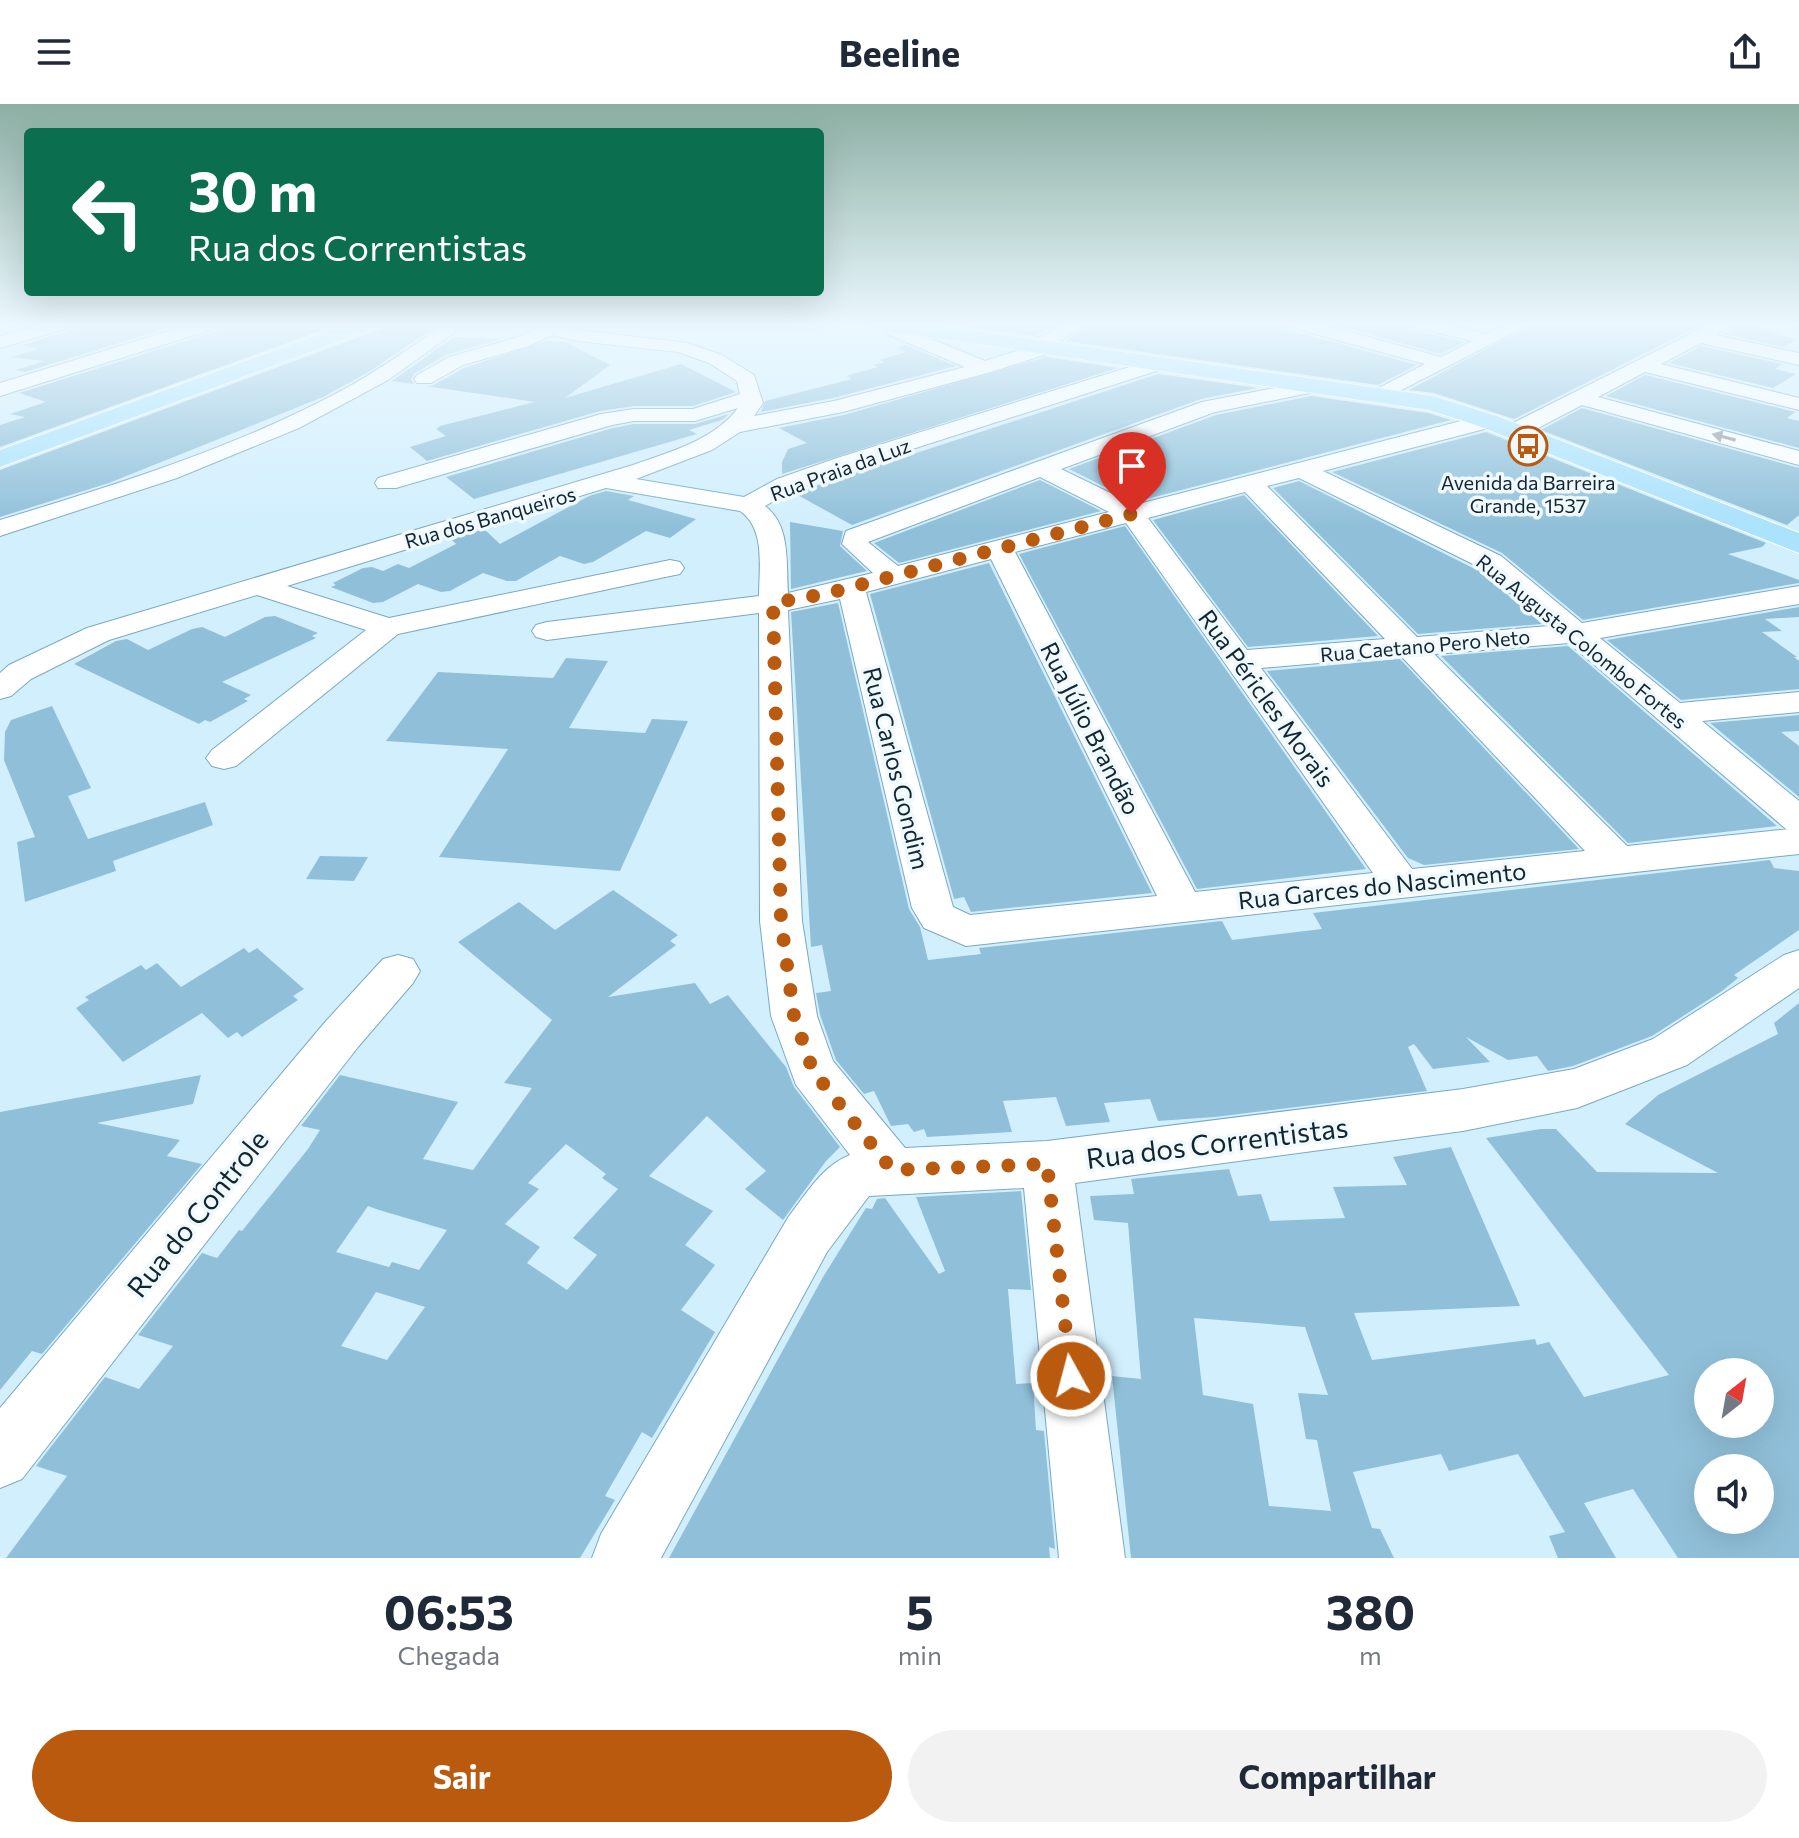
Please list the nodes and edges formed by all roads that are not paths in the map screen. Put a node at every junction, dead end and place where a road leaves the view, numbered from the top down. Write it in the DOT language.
graph roads {
  1 [pos="169,390"];
  2 [pos="188,390"];
  3 [pos="355,390"];
  4 [pos="750,390"];
  5 [pos="897,390"];
  6 [pos="1077,390"];
  7 [pos="1296,390"];
  8 [pos="1344,390"];
  9 [pos="1390,390"];
  10 [pos="1596,390"];
  11 [pos="1741,390"];
  12 [pos="1380,395"];
  13 [pos="1580,398"];
  14 [pos="752,400"];
  15 [pos="1799,404"];
  16 [pos="792,416"];
  17 [pos="1488,421"];
  18 [pos="735,426"];
  19 [pos="1515,431"];
  20 [pos="0,451"];
  21 [pos="1799,458"];
  22 [pos="0,459"];
  23 [pos="1042,469"];
  24 [pos="1302,470"];
  25 [pos="609,482"];
  26 [pos="387,483"];
  27 [pos="1251,484"];
  28 [pos="748,505"];
  29 [pos="1132,514"];
  30 [pos="0,528"];
  31 [pos="1797,540"];
  32 [pos="1000,549"];
  33 [pos="670,568"];
  34 [pos="893,576"];
  35 [pos="257,586"];
  36 [pos="851,587"];
  37 [pos="1799,595"];
  38 [pos="773,603"];
  39 [pos="388,627"];
  40 [pos="547,631"];
  41 [pos="1575,633"];
  42 [pos="1410,646"];
  43 [pos="1241,660"];
  44 [pos="0,689"];
  45 [pos="1799,702"];
  46 [pos="1671,714"];
  47 [pos="224,758"];
  48 [pos="1799,820"];
  49 [pos="1799,841"];
  50 [pos="1616,859"];
  51 [pos="1401,883"];
  52 [pos="1183,907"];
  53 [pos="966,931"];
  54 [pos="1799,966"];
  55 [pos="398,971"];
  56 [pos="1047,1164"];
  57 [pos="892,1170"];
  58 [pos="0,1457"];
  59 [pos="625,1558"];
  60 [pos="1092,1558"];
  1 -- 20 [label="main road"];
  2 -- 22 [label="main road"];
  3 -- 30 [label="street"];
  4 -- 14 [label="street"];
  5 -- 16 [label="street"];
  6 -- 28 [label="street, Rua Praia da Luz"];
  7 -- 23 [label="street"];
  8 -- 12 [label="main road"];
  9 -- 12 [label="street"];
  10 -- 13 [label="street"];
  11 -- 15 [label="street"];
  12 -- 17 [label="main road"];
  13 -- 19 [label="street"];
  21 -- 13 [label="street, one-way"];
  14 -- 16 [label="street"];
  14 -- 18 [label="street, Rua dos Banqueiros"];
  14 -- 26 [label="street"];
  16 -- 18 [label="street"];
  17 -- 19 [label="main road"];
  17 -- 24 [label="street"];
  18 -- 25 [label="street, Rua dos Banqueiros"];
  19 -- 31 [label="main road"];
  23 -- 29 [label="street"];
  23 -- 34 [label="street"];
  24 -- 27 [label="street"];
  24 -- 41 [label="street, Rua Augusta Colombo Fortes"];
  25 -- 28 [label="street"];
  25 -- 35 [label="street, Rua dos Banqueiros"];
  27 -- 29 [label="street"];
  27 -- 42 [label="street"];
  28 -- 38 [label="street"];
  29 -- 32 [label="street"];
  29 -- 43 [label="street, Rua Péricles Morais"];
  32 -- 34 [label="street"];
  32 -- 52 [label="street, Rua Júlio Brandão"];
  33 -- 39 [label="street"];
  34 -- 36 [label="street"];
  35 -- 39 [label="street"];
  35 -- 44 [label="street, Rua dos Banqueiros"];
  36 -- 38 [label="street"];
  36 -- 53 [label="street, Rua Carlos Gondim"];
  37 -- 41 [label="street, Rua Caetano Pero Neto"];
  38 -- 40 [label="street"];
  38 -- 57 [label="street"];
  39 -- 47 [label="street"];
  41 -- 42 [label="street, Rua Caetano Pero Neto"];
  41 -- 46 [label="street, Rua Augusta Colombo Fortes"];
  42 -- 43 [label="street, Rua Caetano Pero Neto"];
  42 -- 50 [label="street"];
  43 -- 51 [label="street, Rua Péricles Morais"];
  45 -- 46 [label="street"];
  46 -- 48 [label="street, Rua Augusta Colombo Fortes"];
  49 -- 50 [label="street, Rua Garces do Nascimento"];
  50 -- 51 [label="street, Rua Garces do Nascimento"];
  51 -- 52 [label="street, Rua Garces do Nascimento"];
  52 -- 53 [label="street, Rua Garces do Nascimento"];
  54 -- 56 [label="street, Rua dos Correntistas"];
  55 -- 58 [label="street, Rua do Controle"];
  56 -- 57 [label="street, Rua dos Correntistas"];
  56 -- 60 [label="street"];
  57 -- 59 [label="street, Rua dos Correntistas"];
}
